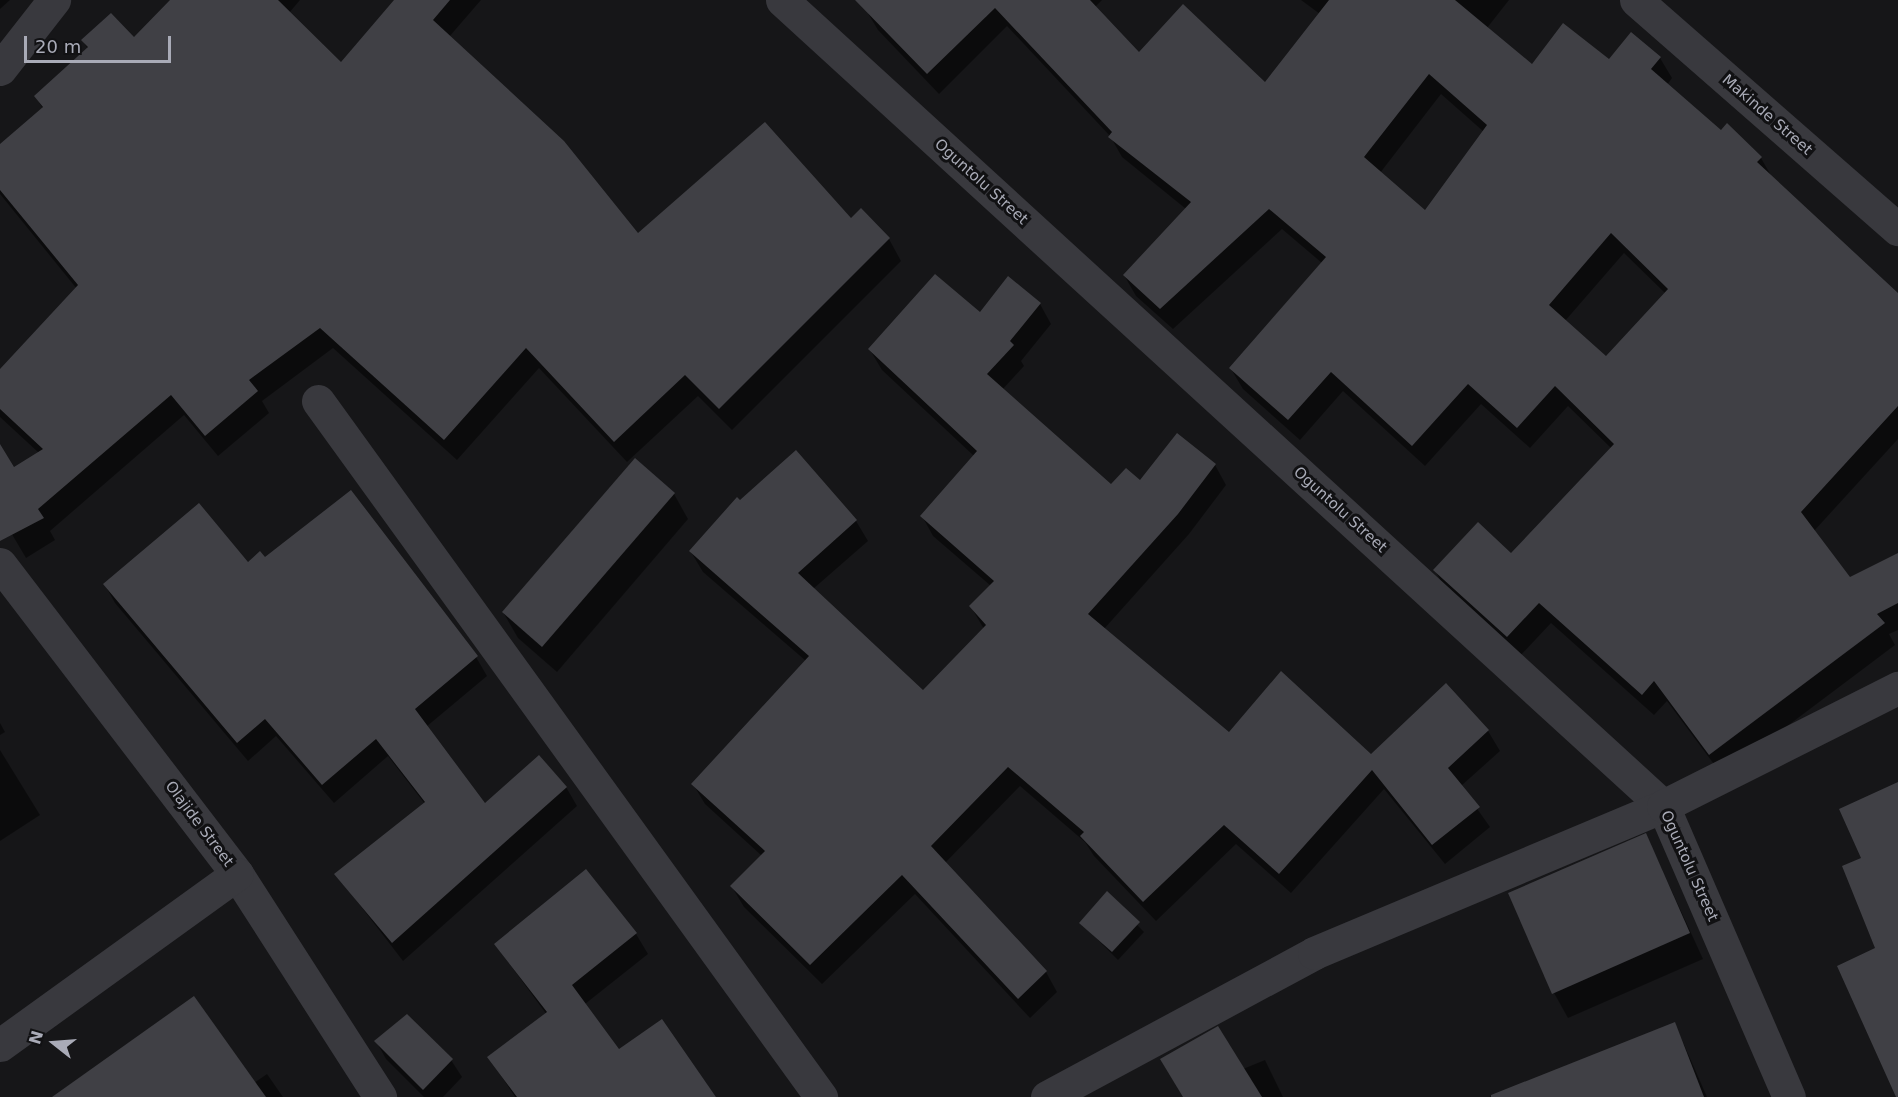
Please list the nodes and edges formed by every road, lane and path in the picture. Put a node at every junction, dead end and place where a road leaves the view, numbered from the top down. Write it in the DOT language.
graph roads {
  1 [pos="54,0"];
  2 [pos="782,0"];
  3 [pos="1636,0"];
  4 [pos="0,69"];
  5 [pos="1898,229"];
  6 [pos="318,401"];
  7 [pos="0,564"];
  8 [pos="1898,688"];
  9 [pos="1663,806"];
  10 [pos="237,874"];
  11 [pos="0,1044"];
  12 [pos="1063,1092"];
  13 [pos="380,1097"];
  14 [pos="820,1097"];
  15 [pos="1789,1097"];
  1 -- 4 [label="street"];
  2 -- 9 [label="street, Oguntolu Street"];
  3 -- 5 [label="street, Makinde Street"];
  6 -- 14 [label="street"];
  7 -- 10 [label="street, Olajide Street"];
  8 -- 9 [label="street"];
  9 -- 12 [label="street"];
  9 -- 15 [label="street, Oguntolu Street"];
  10 -- 11 [label="street"];
  10 -- 13 [label="street, Olajide Street"];
}
